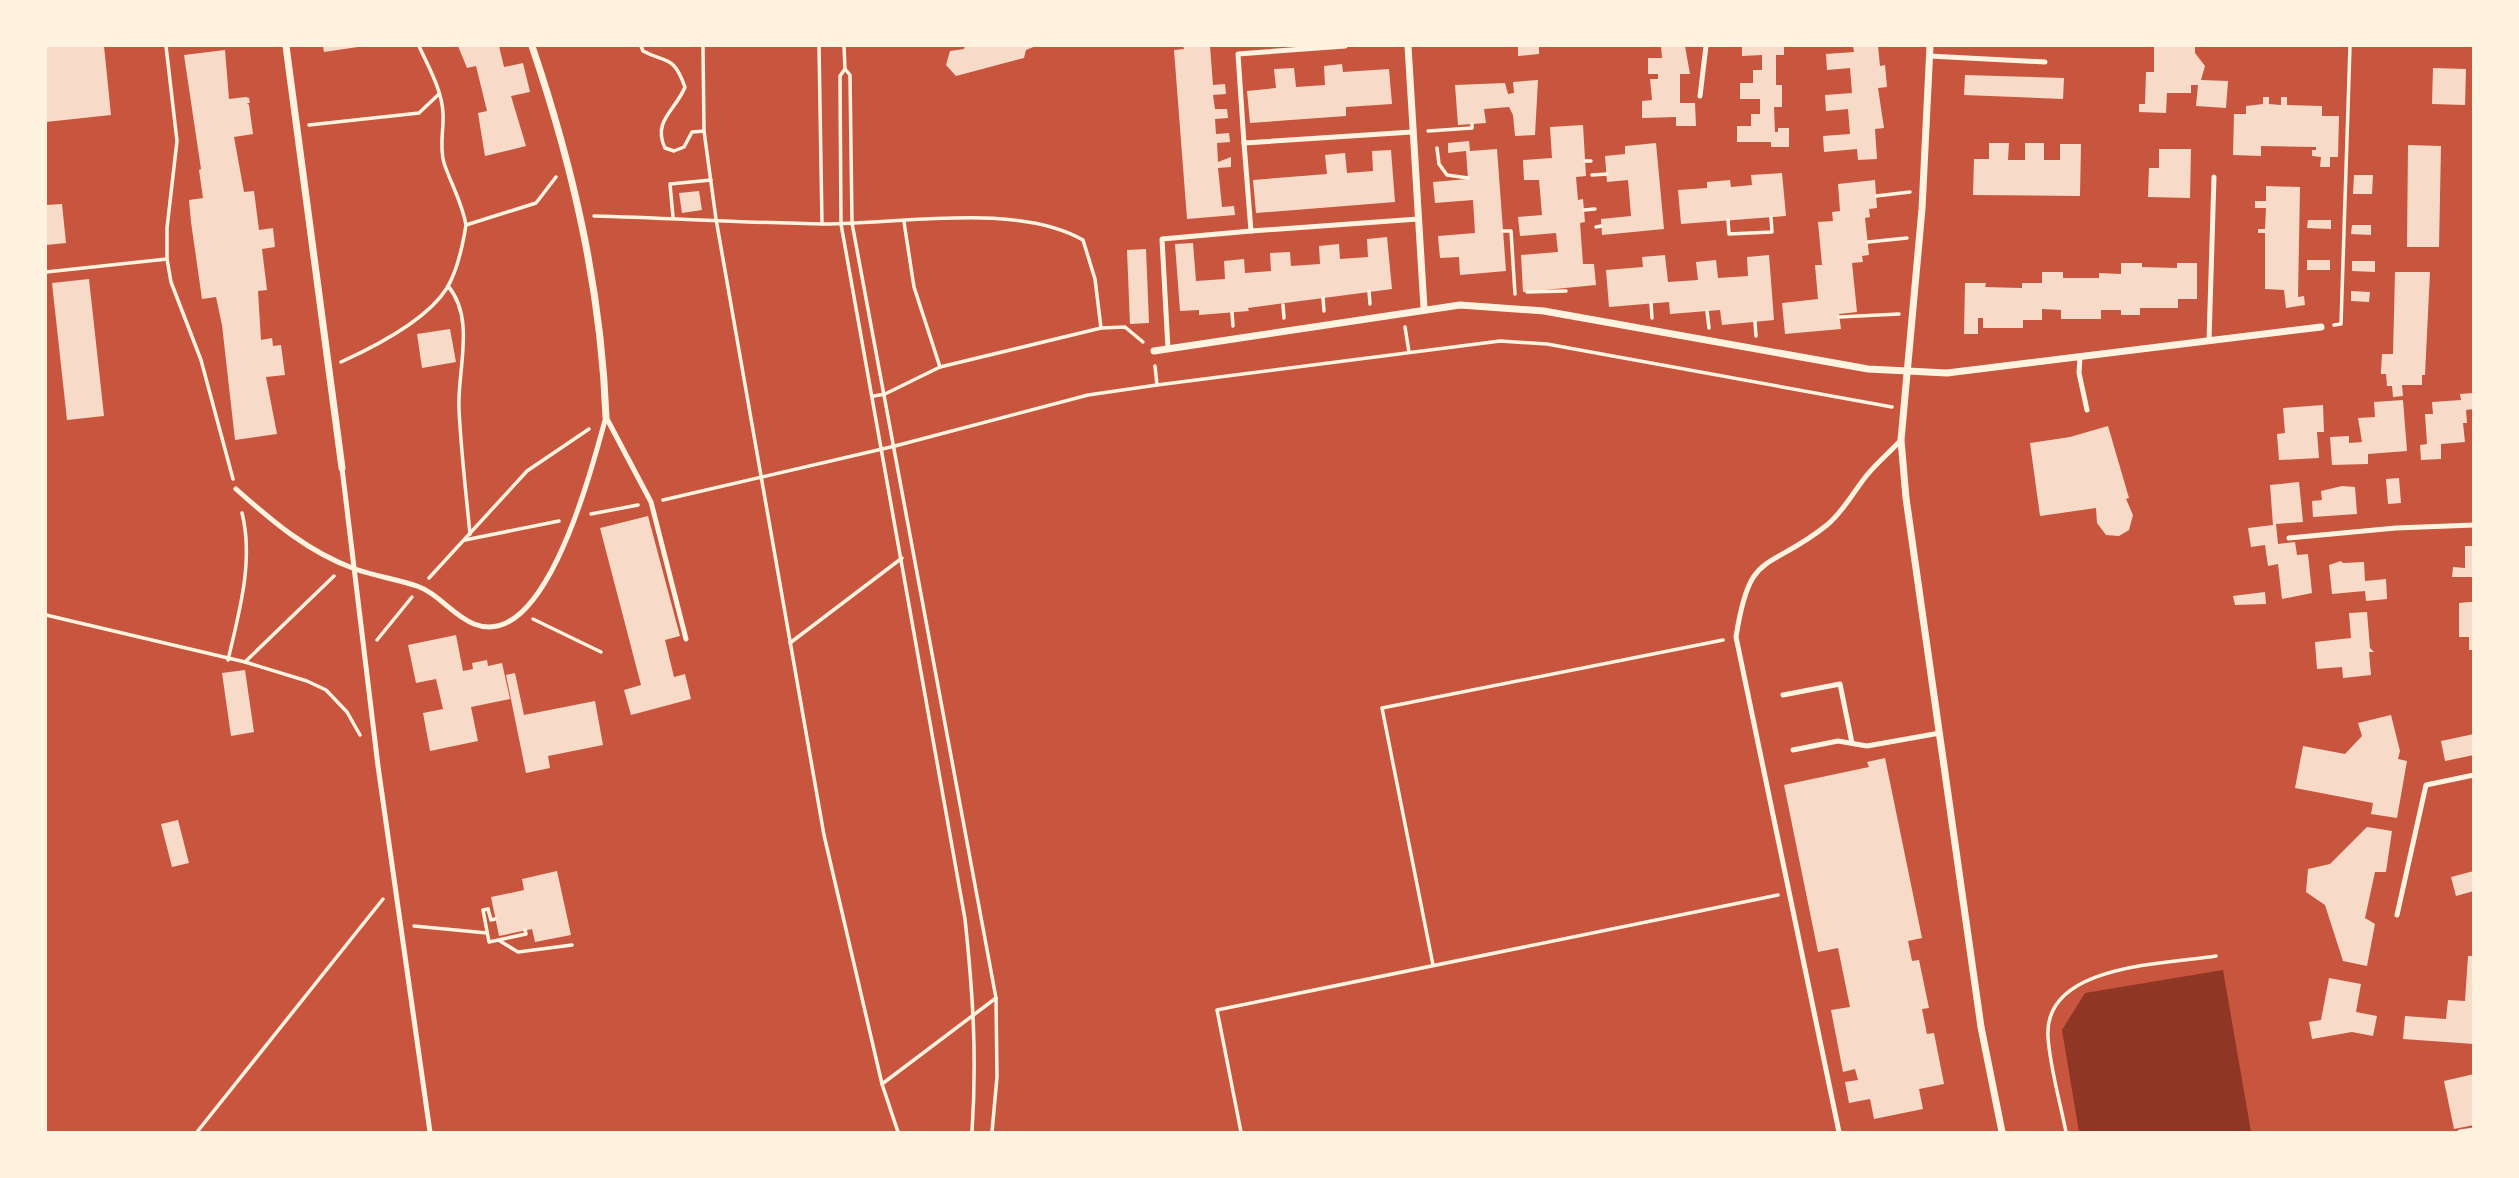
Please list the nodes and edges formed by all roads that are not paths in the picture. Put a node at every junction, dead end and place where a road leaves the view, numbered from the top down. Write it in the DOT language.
graph roads {
  1 [pos="286,46"];
  2 [pos="532,46"];
  3 [pos="1238,46"];
  4 [pos="1345,46"];
  5 [pos="1408,46"];
  6 [pos="1706,46"];
  7 [pos="1930,46"];
  8 [pos="1238,54"];
  9 [pos="1929,56"];
  10 [pos="2045,62"];
  11 [pos="1700,96"];
  12 [pos="1412,132"];
  13 [pos="1244,143"];
  14 [pos="2214,177"];
  15 [pos="1418,219"];
  16 [pos="1251,231"];
  17 [pos="1424,308"];
  18 [pos="2321,327"];
  19 [pos="2209,341"];
  20 [pos="1168,349"];
  21 [pos="1154,351"];
  22 [pos="2080,357"];
  23 [pos="1906,372"];
  24 [pos="2087,410"];
  25 [pos="606,416"];
  26 [pos="1901,440"];
  27 [pos="342,468"];
  28 [pos="236,489"];
  29 [pos="2473,525"];
  30 [pos="2289,538"];
  31 [pos="354,568"];
  32 [pos="686,639"];
  33 [pos="1783,695"];
  34 [pos="1940,733"];
  35 [pos="1852,743"];
  36 [pos="1793,750"];
  37 [pos="2473,775"];
  38 [pos="2397,915"];
  39 [pos="2473,1130"];
  40 [pos="430,1132"];
  41 [pos="1839,1132"];
  42 [pos="2002,1132"];
  43 [pos="2460,1132"];
  1 -- 27 [label="street"];
  2 -- 25 [label="street"];
  3 -- 8 [label="lane"];
  4 -- 8 [label="lane"];
  5 -- 12 [label="street"];
  6 -- 11 [label="lane"];
  7 -- 9 [label="street"];
  8 -- 13 [label="lane"];
  9 -- 10 [label="lane"];
  9 -- 23 [label="street"];
  12 -- 13 [label="lane"];
  12 -- 15 [label="street"];
  13 -- 16 [label="lane"];
  14 -- 19 [label="lane"];
  15 -- 16 [label="lane"];
  15 -- 17 [label="street"];
  16 -- 20 [label="lane"];
  17 -- 20 [label="street"];
  17 -- 23 [label="street"];
  18 -- 19 [label="street"];
  19 -- 22 [label="street"];
  20 -- 21 [label="street"];
  22 -- 23 [label="street"];
  22 -- 24 [label="lane"];
  23 -- 26 [label="street"];
  25 -- 31 [label="lane"];
  25 -- 32 [label="lane"];
  26 -- 34 [label="street"];
  26 -- 41 [label="lane"];
  27 -- 31 [label="lane"];
  28 -- 31 [label="lane"];
  29 -- 30 [label="lane"];
  31 -- 40 [label="lane"];
  33 -- 35 [label="lane"];
  34 -- 35 [label="lane"];
  34 -- 42 [label="street"];
  35 -- 36 [label="lane"];
  37 -- 38 [label="lane"];
  39 -- 43 [label="lane"];
}
